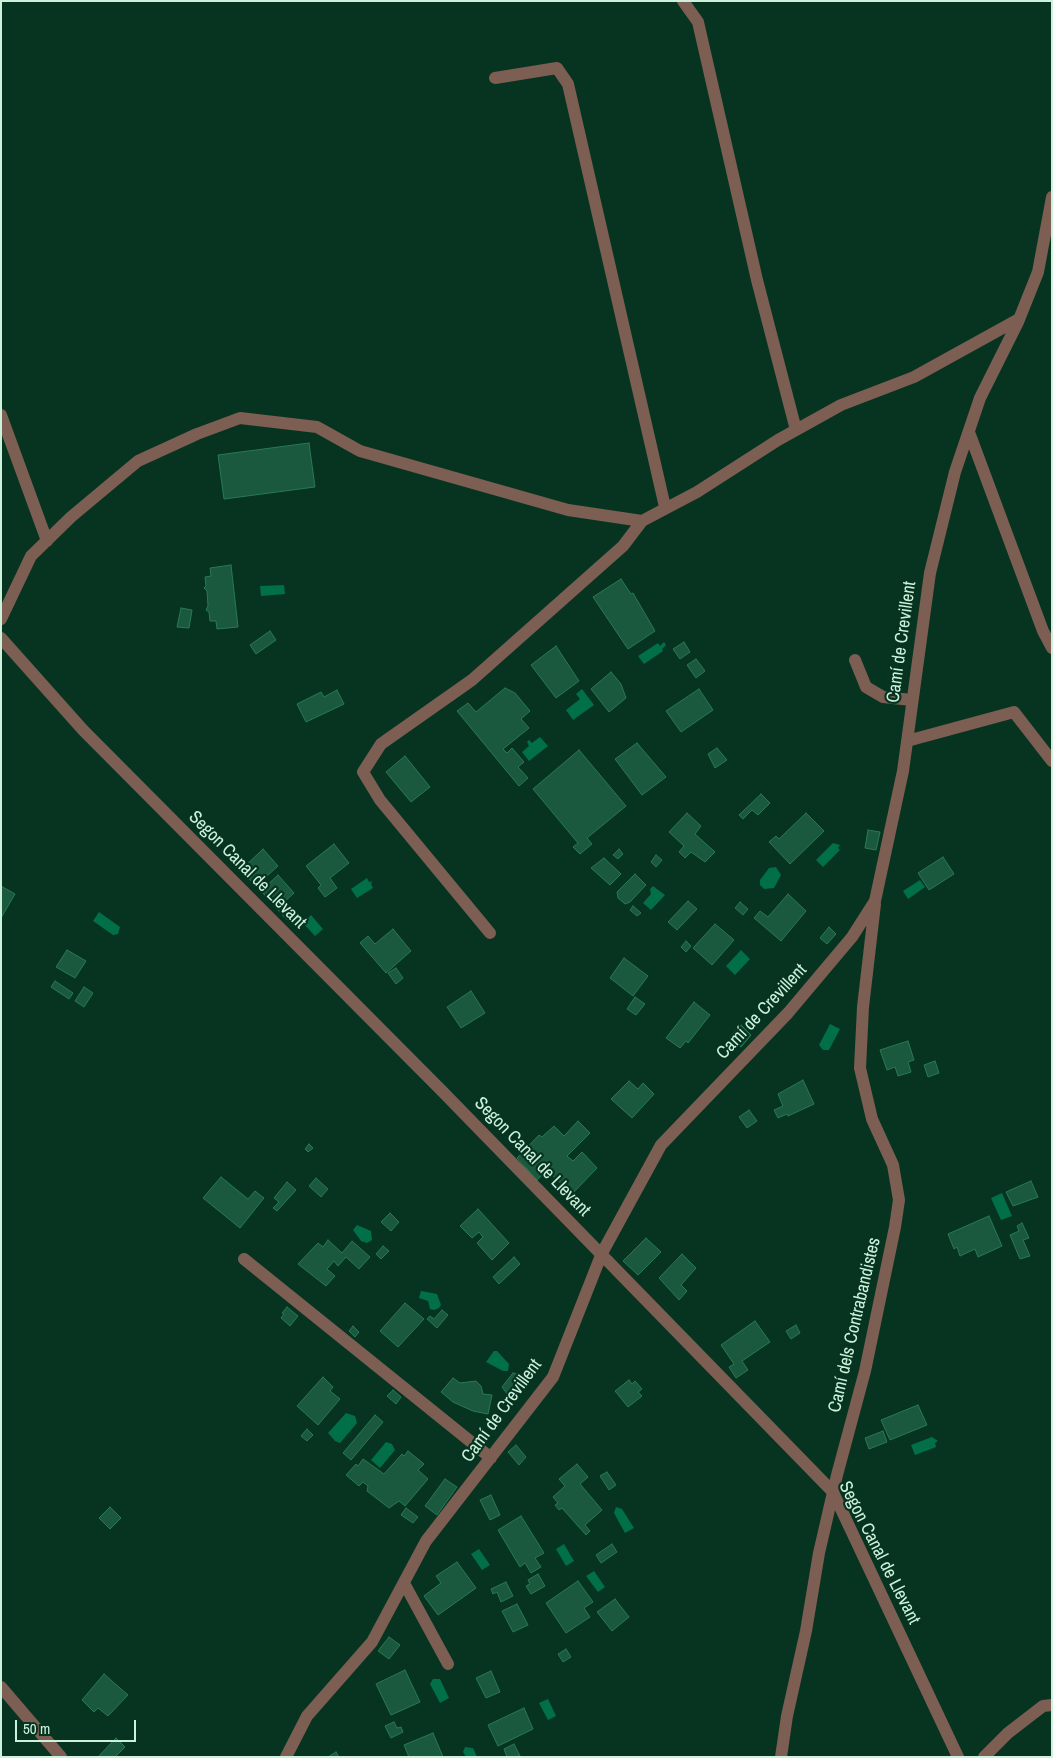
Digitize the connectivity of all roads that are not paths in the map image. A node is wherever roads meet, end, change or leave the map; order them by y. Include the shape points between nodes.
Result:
1 (683, 1) edge
2 (495, 78) dead end
3 (1052, 197) edge
4 (1019, 319) junction
5 (1, 415) edge
6 (796, 430) junction
7 (969, 432) junction
8 (665, 507) junction
9 (642, 521) junction
10 (47, 541) junction
11 (1, 619) edge
12 (1, 638) edge
13 (1052, 648) edge
14 (855, 660) dead end
15 (912, 700) junction
16 (907, 741) junction
17 (1052, 762) edge
18 (876, 901) junction
19 (490, 933) dead end
20 (602, 1254) junction
21 (244, 1259) dead end
22 (491, 1458) junction
23 (833, 1492) junction
24 (404, 1583) junction
25 (448, 1664) dead end
26 (1, 1687) edge
27 (1052, 1705) edge
28 (62, 1757) edge
29 (286, 1757) edge
30 (781, 1757) edge
31 (958, 1757) edge
32 (984, 1757) edge

1 - 6 street via 698,22 757,280
2 - 8 street via 557,68 568,84
3 - 4 street, Camí de Crevillent via 1038,272
4 - 6 street via 914,377 841,405
4 - 7 street, Camí de Crevillent via 980,398
5 - 10 street
6 - 8 street via 697,492
7 - 13 street via 1043,632
7 - 15 street, Camí de Crevillent via 955,472 930,573
8 - 9 street
9 - 10 street via 568,510 360,451 317,427 240,418 138,461
9 - 19 street via 623,546 472,680 381,744 363,772 380,800
10 - 11 street via 31,556
12 - 20 street, Segon Canal de Llevant via 83,730
14 - 15 street via 866,687 883,697
15 - 16 street, Camí de Crevillent
16 - 17 street via 1014,712
16 - 18 street, Camí de Crevillent
18 - 20 street, Camí de Crevillent via 852,937 788,1013 660,1145
18 - 23 street, Camí dels Contrabandistes via 863,1007 860,1068 872,1119 893,1165 899,1200 865,1371
20 - 22 street, Camí de Crevillent via 553,1377
20 - 23 street, Segon Canal de Llevant
21 - 22 street
22 - 24 street, Camí de Crevillent via 426,1541
23 - 30 street, Camí dels Contrabandistes
23 - 31 street, Segon Canal de Llevant
24 - 25 street
24 - 29 street, Camí de Crevillent via 372,1642 307,1716
26 - 28 street
27 - 32 street via 1043,1706

